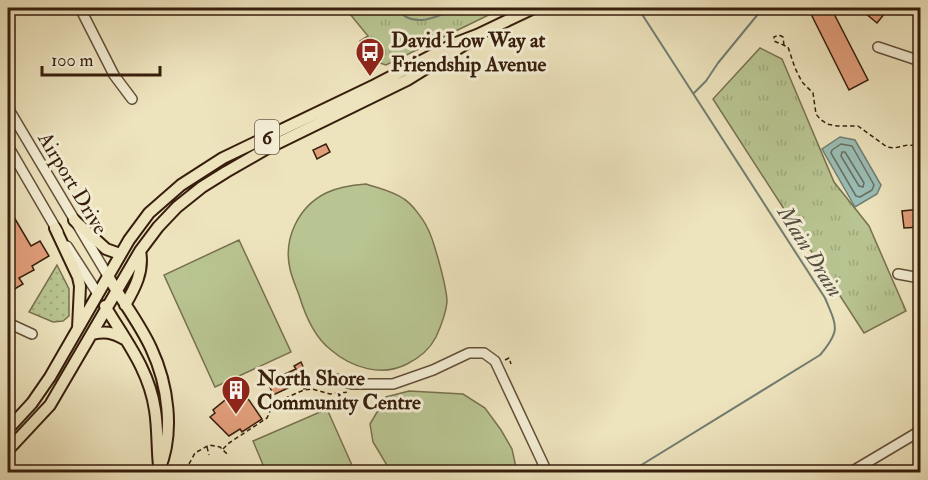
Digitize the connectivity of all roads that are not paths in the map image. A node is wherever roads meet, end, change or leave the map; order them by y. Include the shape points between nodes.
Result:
1 (80, 8) edge
2 (534, 8) edge
3 (878, 47) dead end
4 (921, 61) edge
5 (405, 75) junction
6 (132, 99) dead end
7 (8, 108) edge
8 (8, 146) edge
9 (74, 220) junction
10 (56, 228) junction
11 (140, 251) junction
12 (120, 254) junction
13 (898, 274) dead end
14 (108, 276) junction
15 (921, 278) edge
16 (117, 292) junction
17 (98, 294) junction
18 (125, 305) junction
19 (107, 309) junction
20 (8, 323) edge
21 (78, 328) junction
22 (32, 334) dead end
23 (92, 334) junction
24 (130, 342) junction
25 (336, 379) dead end
26 (8, 429) edge
27 (921, 431) edge
28 (8, 450) edge
29 (159, 471) edge
30 (547, 472) edge
31 (851, 472) edge

1 - 6 street via 114,75
2 - 5 main road, 6
3 - 4 street
5 - 11 main road, 6 via 215,178 177,207
5 - 12 main road, 6 via 223,158 194,176 149,213
7 - 9 street, Airport Drive
8 - 10 street, Airport Drive
9 - 12 main road via 106,249
9 - 14 street, Airport Drive
10 - 17 street, Airport Drive
10 - 21 main road via 80,286
11 - 16 main road
11 - 18 main road via 139,275
12 - 14 main road, 6
13 - 15 street
14 - 16 main road
14 - 17 main road, 6
16 - 18 main road
16 - 19 main road
17 - 19 main road
17 - 21 main road
18 - 29 main road via 150,347 163,386 167,428
19 - 23 main road
19 - 24 main road
20 - 22 street
21 - 26 main road via 42,389
23 - 24 main road via 113,333
23 - 28 main road via 50,405
24 - 29 main road via 153,397
25 - 30 street via 352,384 393,384 469,353 484,353 495,361
27 - 31 street

